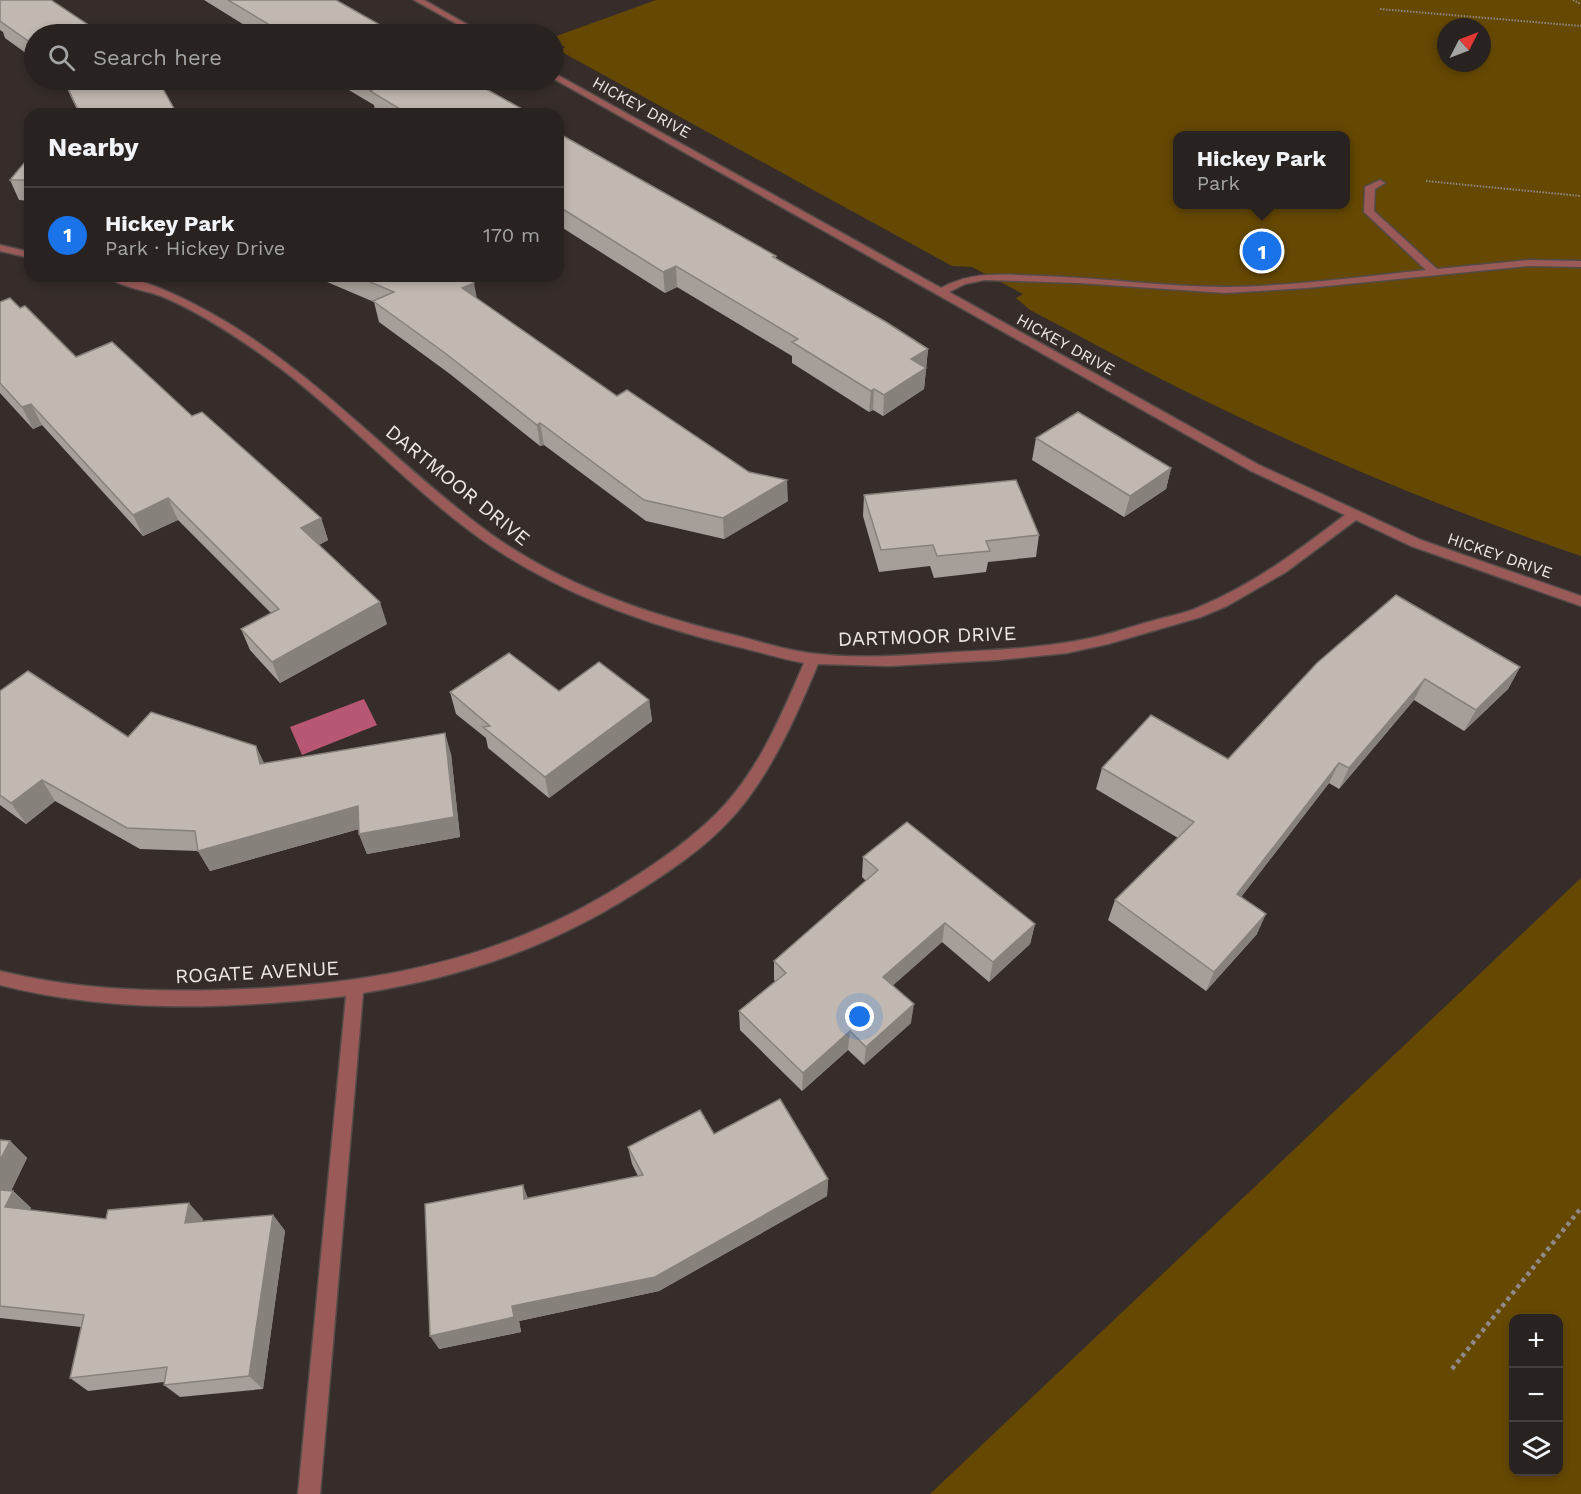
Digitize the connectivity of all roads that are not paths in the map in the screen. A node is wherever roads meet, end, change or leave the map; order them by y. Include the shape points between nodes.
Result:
1 (418, 0) edge
2 (462, 24) edge
3 (564, 82) edge
4 (1380, 183) dead end
5 (0, 248) edge
6 (24, 254) edge
7 (1581, 264) edge
8 (1434, 272) junction
9 (131, 282) edge
10 (940, 293) junction
11 (1354, 515) junction
12 (1581, 601) edge
13 (813, 658) junction
14 (0, 978) edge
15 (355, 988) junction
16 (309, 1494) edge

1 - 2 street
3 - 10 street, HICKEY DRIVE
4 - 8 street via 1370,188 1369,212
5 - 6 street
7 - 8 street via 1528,263
8 - 10 street via 1226,290 1067,279 984,278 962,281
9 - 13 street, DARTMOOR DRIVE via 171,295 242,334 473,528 522,562 630,611 698,633
10 - 11 street, HICKEY DRIVE via 1216,448
11 - 12 street, HICKEY DRIVE via 1416,543
11 - 13 street, DARTMOOR DRIVE via 1306,553 1201,612 1101,641 1059,649 943,658
13 - 15 street, ROGATE AVENUE via 773,749 752,781 724,816 650,876 584,917 532,940 471,962
14 - 15 street, ROGATE AVENUE via 76,992 160,999 262,998
15 - 16 street

